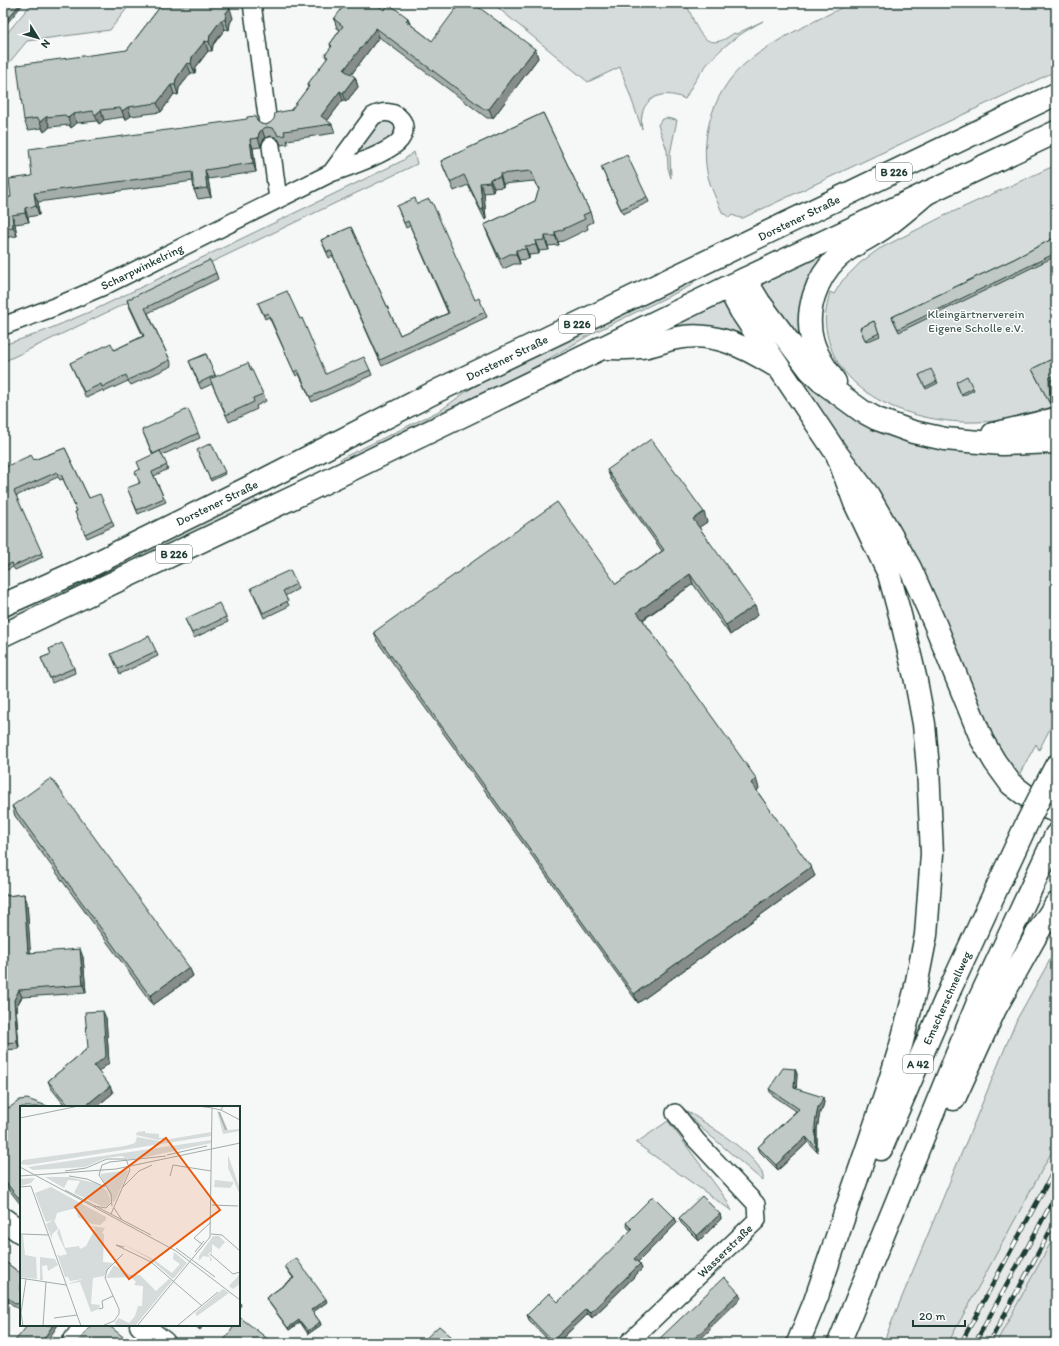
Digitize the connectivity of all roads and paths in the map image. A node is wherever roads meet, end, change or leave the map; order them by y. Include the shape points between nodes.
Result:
1 (252, 3) edge
2 (1056, 94) edge
3 (268, 124) edge
4 (1056, 132) edge
5 (270, 146) dead end
6 (331, 173) dead end
7 (928, 192) junction
8 (278, 199) junction
9 (723, 254) junction
10 (736, 283) junction
11 (3, 326) edge
12 (601, 348) junction
13 (781, 370) junction
14 (845, 398) junction
15 (1056, 419) edge
16 (946, 439) junction
17 (1056, 442) edge
18 (837, 454) junction
19 (3, 605) edge
20 (3, 634) edge
21 (1056, 766) edge
22 (1056, 812) edge
23 (1056, 835) edge
24 (1056, 904) edge
25 (675, 1113) dead end
26 (892, 1213) junction
27 (3, 1219) edge
28 (20, 1231) edge
29 (813, 1307) junction
30 (82, 1326) edge
31 (142, 1326) edge
32 (70, 1343) edge
33 (164, 1343) edge
34 (628, 1343) edge
35 (798, 1343) edge
36 (839, 1343) edge

1 - 3 street
2 - 9 main road, Dorstener Straße / B 226
4 - 7 main road, B 226
5 - 8 street
6 - 8 street, Scharpwinkelring
7 - 10 main road, B 226
7 - 14 main road via 884,227 838,258 827,270 816,291 810,315 812,339 822,362
8 - 11 street, Scharpwinkelring via 104,286
9 - 10 main road
9 - 19 main road, Dorstener Straße / B 226 via 439,390 88,567
10 - 12 main road, B 226
10 - 13 main road via 741,311
10 - 14 main road via 759,302 810,370
12 - 13 main road via 641,348 675,338 703,336 743,347
12 - 20 main road, B 226 via 311,489
13 - 18 main road
14 - 16 main road via 877,419 912,432
15 - 16 main road via 991,435
16 - 17 main road via 1002,444
18 - 22 main road via 868,495 910,568 982,740 995,762 1011,784 1028,797
18 - 29 main road via 855,503 889,574 903,626 924,724 932,854 926,935 901,1045
21 - 29 main road, Emscherschnellweg / A 42, bridge via 951,987
23 - 26 main road, A 42 via 979,1000
24 - 26 main road via 995,1009 926,1161
25 - 34 street, Wasserstraße via 696,1140 756,1204 757,1220
26 - 36 main road, A 42
27 - 28 main road
29 - 35 main road, Emscherschnellweg / A 42
30 - 32 street
31 - 33 main road

